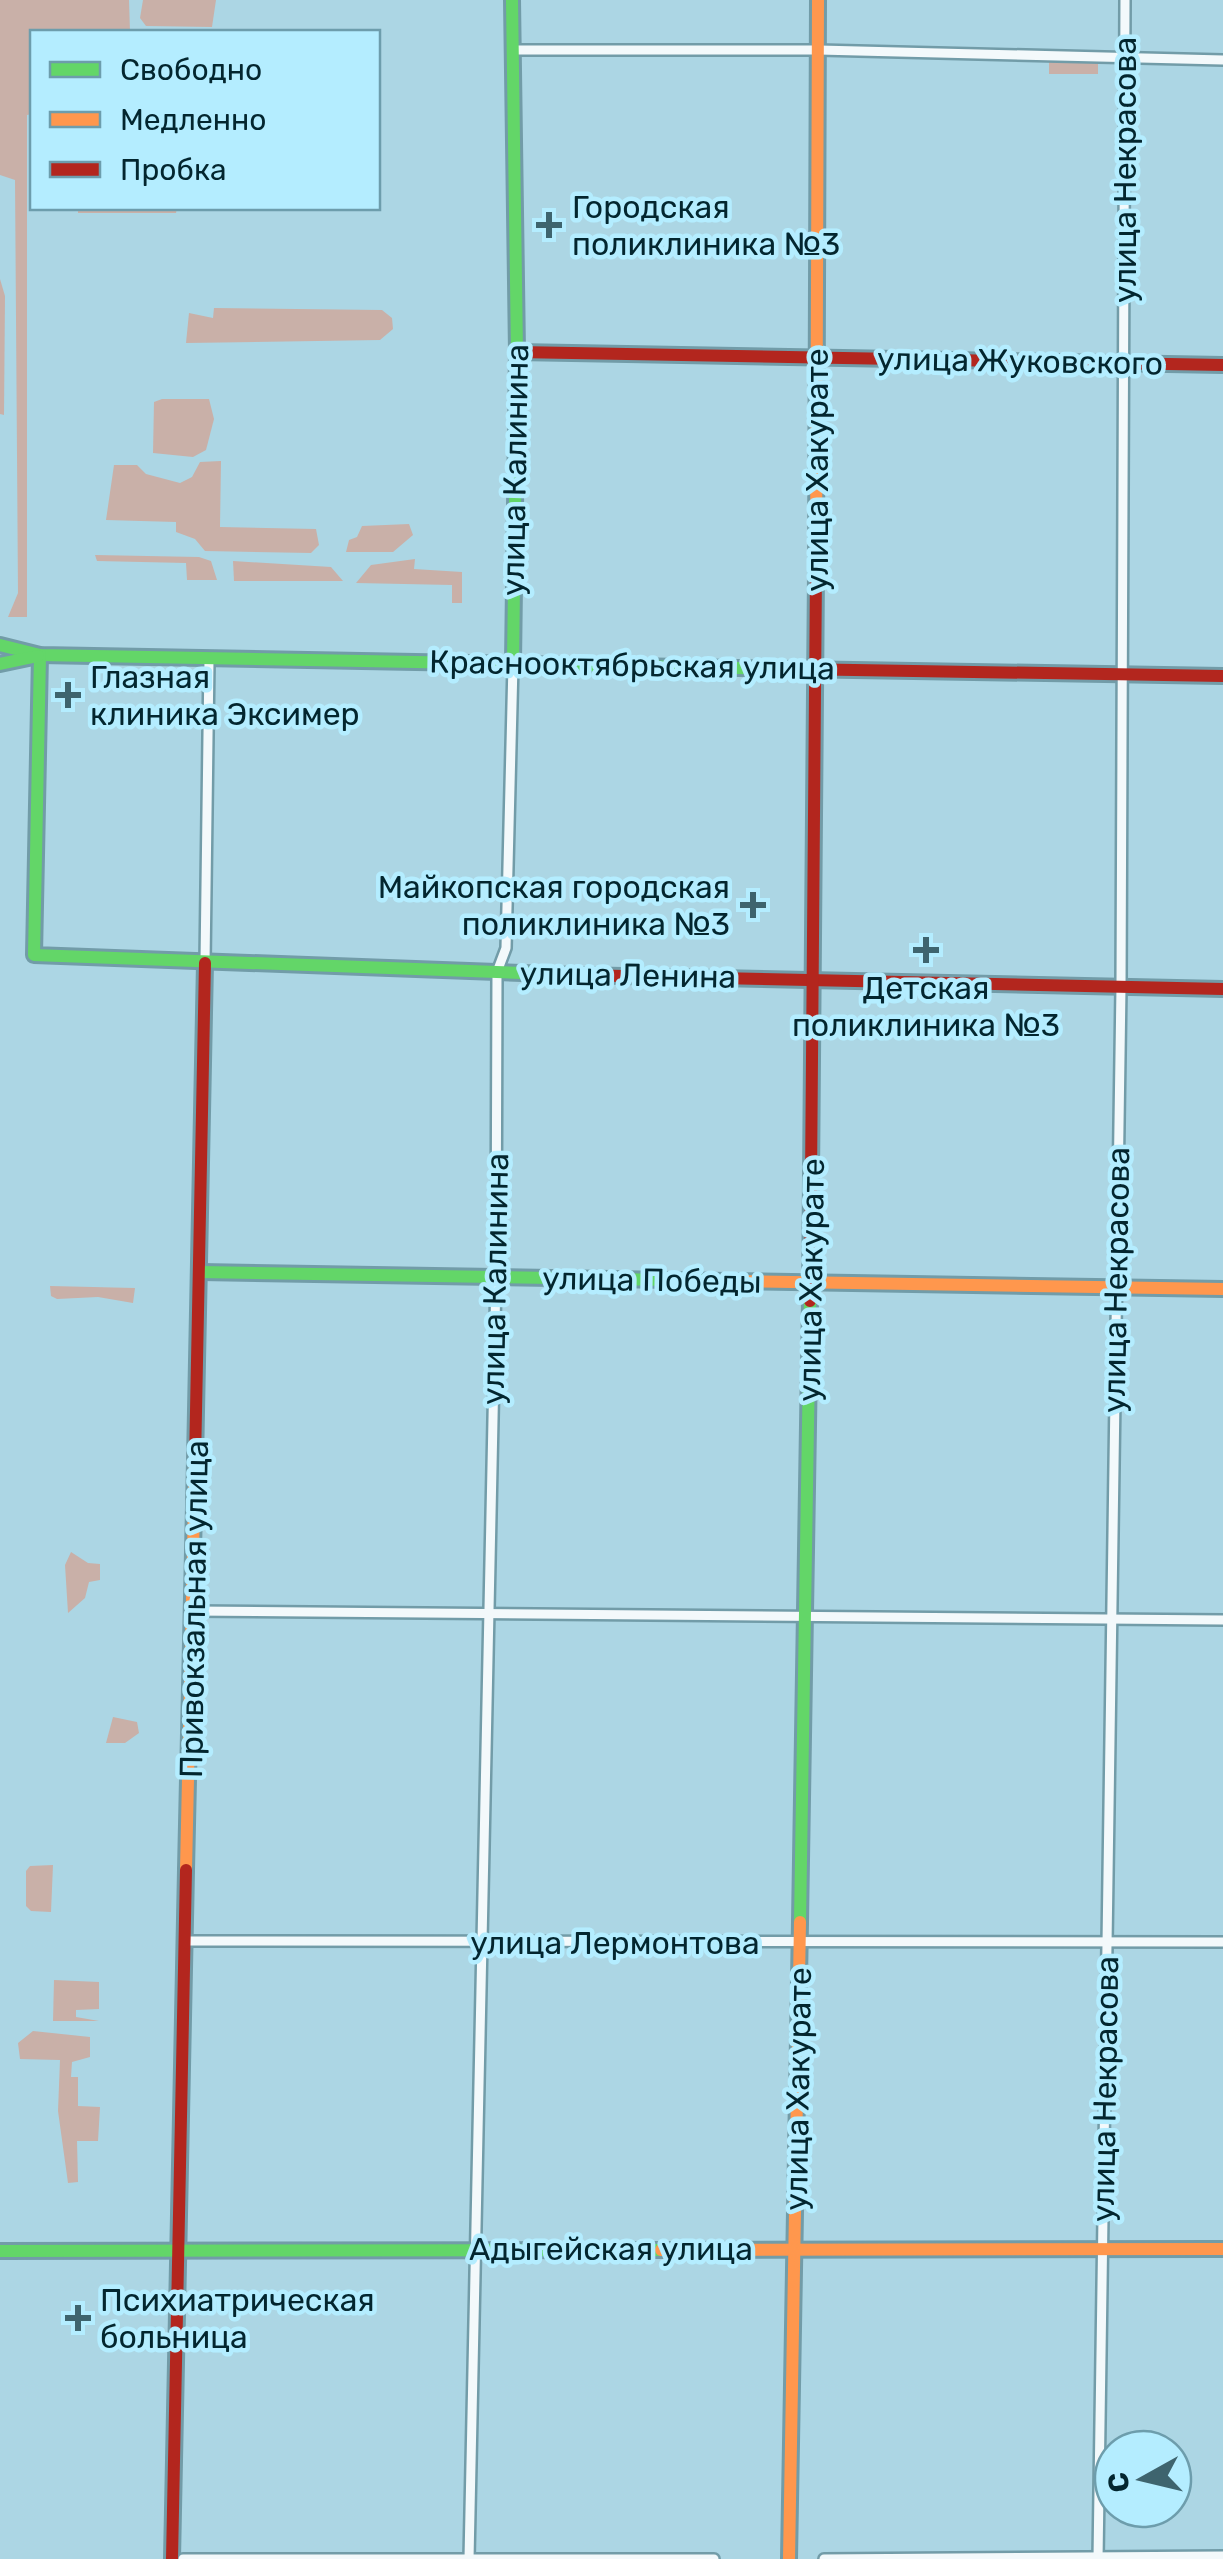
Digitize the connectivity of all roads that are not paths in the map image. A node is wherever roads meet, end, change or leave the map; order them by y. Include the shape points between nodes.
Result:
1 (512, 0) edge
2 (818, 0) edge
3 (1124, 0) edge
4 (512, 50) junction
5 (819, 50) junction
6 (1124, 56) junction
7 (1223, 60) edge
8 (517, 352) junction
9 (817, 358) junction
10 (1126, 363) junction
11 (1223, 365) edge
12 (0, 645) edge
13 (40, 655) junction
14 (209, 660) junction
15 (0, 664) edge
16 (512, 664) junction
17 (817, 667) junction
18 (1123, 674) junction
19 (1223, 676) edge
20 (205, 963) junction
21 (497, 972) junction
22 (815, 978) junction
23 (1121, 987) junction
24 (1223, 988) edge
25 (200, 1272) junction
26 (496, 1278) junction
27 (812, 1282) junction
28 (1116, 1288) junction
29 (1223, 1289) edge
30 (193, 1611) junction
31 (489, 1612) junction
32 (805, 1614) junction
33 (1112, 1619) junction
34 (1223, 1620) edge
35 (188, 1941) junction
36 (483, 1942) junction
37 (1107, 1942) junction
38 (1223, 1942) edge
39 (801, 1944) junction
40 (178, 2249) junction
41 (477, 2249) junction
42 (794, 2249) junction
43 (1104, 2249) junction
44 (1223, 2249) edge
45 (0, 2252) edge
46 (1223, 2556) edge
47 (1098, 2557) edge
48 (469, 2558) edge
49 (172, 2559) edge
50 (184, 2559) edge
51 (714, 2559) edge
52 (789, 2559) edge
53 (824, 2559) edge

1 - 4 street, улица Калинина
2 - 5 street, улица Хакурате
3 - 6 street, улица Некрасова
4 - 5 street
4 - 8 street, улица Калинина
5 - 6 street
5 - 9 street, улица Хакурате
6 - 7 street
6 - 10 street, улица Некрасова
8 - 9 street, улица Жуковского
8 - 16 street, улица Калинина
9 - 10 street, улица Жуковского
9 - 17 street, улица Хакурате
10 - 11 street, улица Жуковского
10 - 18 street, улица Некрасова
12 - 13 street
13 - 14 street, Краснооктябрьская улица
13 - 15 street
13 - 20 street, улица Ленина via 34,955
14 - 16 street, Краснооктябрьская улица
14 - 20 street, Привокзальная улица
16 - 17 street, Краснооктябрьская улица
16 - 21 street, улица Калинина via 506,948
17 - 18 street, Краснооктябрьская улица
17 - 22 street, улица Хакурате
18 - 19 street, Краснооктябрьская улица
18 - 23 street, улица Некрасова
20 - 21 street, улица Ленина
20 - 25 street, Привокзальная улица
21 - 22 street, улица Ленина
21 - 26 street, улица Калинина
22 - 23 street, улица Ленина
22 - 27 street, улица Хакурате
23 - 24 street, улица Ленина
23 - 28 street, улица Некрасова
25 - 26 street, улица Победы
25 - 30 street, Привокзальная улица
26 - 27 street, улица Победы
26 - 31 street, улица Калинина
27 - 28 street, улица Победы
27 - 32 street, улица Хакурате
28 - 29 street, улица Победы
28 - 33 street, улица Некрасова
30 - 31 street
30 - 35 street, Привокзальная улица
31 - 32 street
31 - 36 street, улица Калинина
32 - 33 street
32 - 39 street, улица Хакурате
33 - 34 street
33 - 37 street, улица Некрасова
35 - 36 street, улица Лермонтова
35 - 40 street, Привокзальная улица
36 - 39 street, улица Лермонтова
36 - 41 street, улица Калинина
37 - 38 street, улица Лермонтова
37 - 39 street, улица Лермонтова
37 - 43 street, улица Некрасова
39 - 42 street, улица Хакурате
40 - 41 street, Адыгейская улица
40 - 45 street, Адыгейская улица
40 - 49 street, Привокзальная улица
41 - 42 street, Адыгейская улица
41 - 48 street, улица Калинина
42 - 43 street, Адыгейская улица
42 - 52 street, улица Хакурате
43 - 44 street, Адыгейская улица
43 - 47 street, улица Некрасова
46 - 47 street
47 - 53 street
48 - 50 street
48 - 51 street

